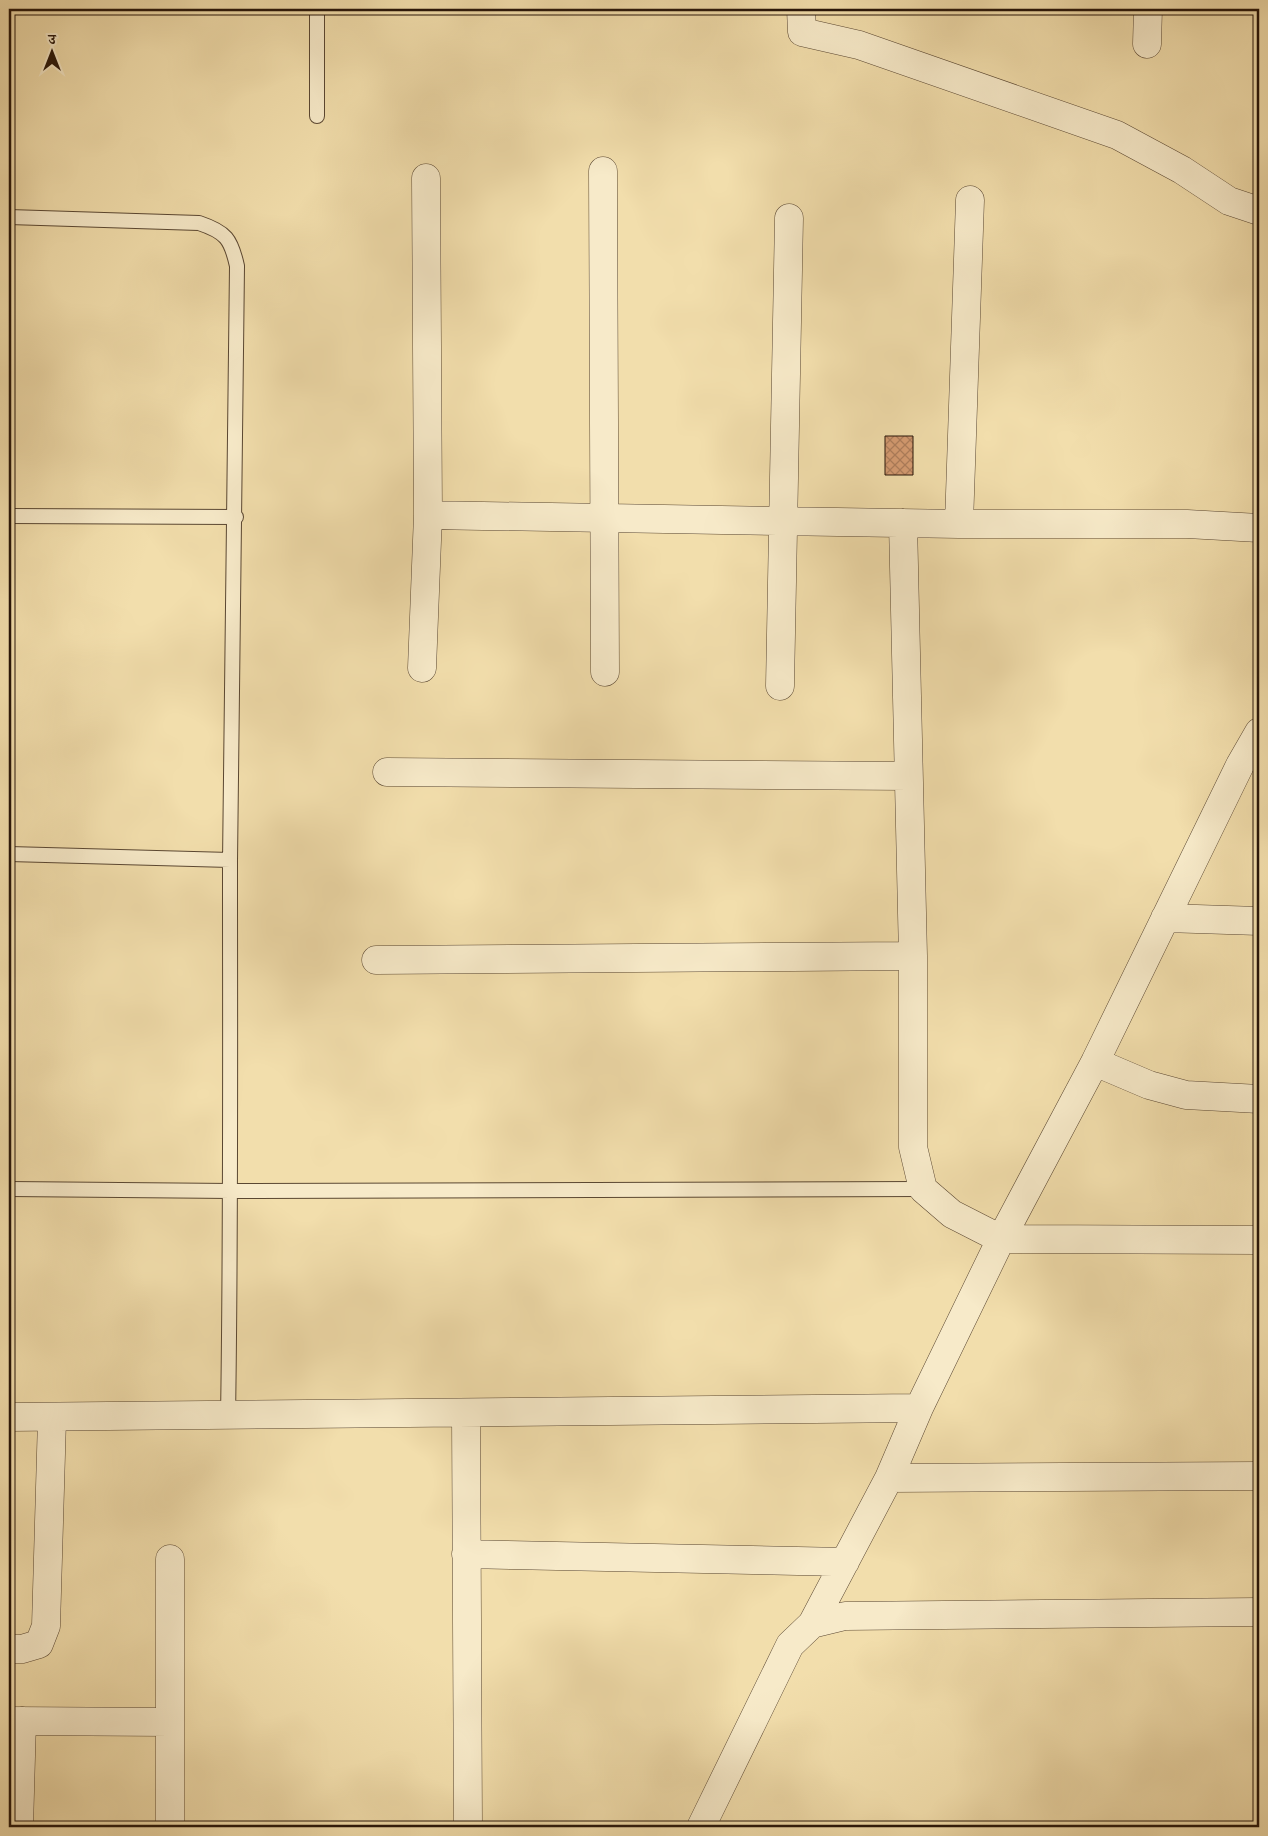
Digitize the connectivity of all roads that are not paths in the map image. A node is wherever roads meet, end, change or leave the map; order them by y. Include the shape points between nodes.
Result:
1 (317, 9) edge
2 (801, 9) edge
3 (1148, 9) edge
4 (1147, 44) dead end
5 (318, 116) dead end
6 (603, 171) dead end
7 (426, 178) dead end
8 (970, 200) dead end
9 (1259, 211) edge
10 (9, 217) edge
11 (789, 218) dead end
12 (428, 515) junction
13 (9, 516) edge
14 (236, 517) junction
15 (604, 518) junction
16 (783, 521) junction
17 (903, 522) junction
18 (959, 524) junction
19 (1259, 528) edge
20 (422, 668) dead end
21 (605, 672) dead end
22 (780, 686) dead end
23 (1259, 732) edge
24 (1250, 765) edge
25 (387, 772) dead end
26 (908, 776) junction
27 (9, 854) edge
28 (230, 860) junction
29 (1165, 918) junction
30 (1259, 921) edge
31 (913, 956) junction
32 (376, 960) dead end
33 (1095, 1062) junction
34 (1259, 1099) edge
35 (9, 1189) edge
36 (923, 1189) junction
37 (232, 1191) junction
38 (1001, 1239) junction
39 (1259, 1240) edge
40 (919, 1408) junction
41 (466, 1414) junction
42 (228, 1417) junction
43 (9, 1418) edge
44 (52, 1419) junction
45 (1259, 1476) edge
46 (889, 1478) junction
47 (466, 1554) junction
48 (170, 1559) dead end
49 (845, 1562) junction
50 (1259, 1612) edge
51 (812, 1624) junction
52 (9, 1649) edge
53 (15, 1721) edge
54 (170, 1722) junction
55 (19, 1827) edge
56 (170, 1827) edge
57 (468, 1827) edge
58 (701, 1827) edge

1 - 5 lane
2 - 9 street via 802,32 859,45 1117,135 1182,170 1229,201
3 - 4 street
6 - 15 street
7 - 12 street
8 - 18 street
10 - 14 lane via 199,223 218,229 232,244 237,266
11 - 16 street
12 - 15 street
12 - 20 street
13 - 14 lane
14 - 28 lane
15 - 16 street
15 - 21 street
16 - 17 street
16 - 22 street
17 - 18 street
17 - 26 street
18 - 19 street via 1187,524
23 - 24 street
24 - 29 street
25 - 26 street
26 - 31 street
27 - 28 lane
28 - 37 lane
29 - 30 street
29 - 33 street
31 - 32 street
31 - 36 street via 913,1147
33 - 34 street via 1149,1084 1186,1094
33 - 38 street
35 - 37 lane
36 - 37 lane
36 - 38 street via 952,1214
37 - 42 lane
38 - 39 street
38 - 40 street
40 - 41 street
40 - 46 street
41 - 42 street
41 - 47 street
42 - 44 street
43 - 44 street
44 - 52 street via 46,1626 39,1644
45 - 46 street
46 - 49 street
47 - 49 street
47 - 57 street
48 - 54 street
49 - 51 street
50 - 51 street via 845,1616
51 - 58 street via 790,1645
53 - 54 street
53 - 55 street
54 - 56 street

